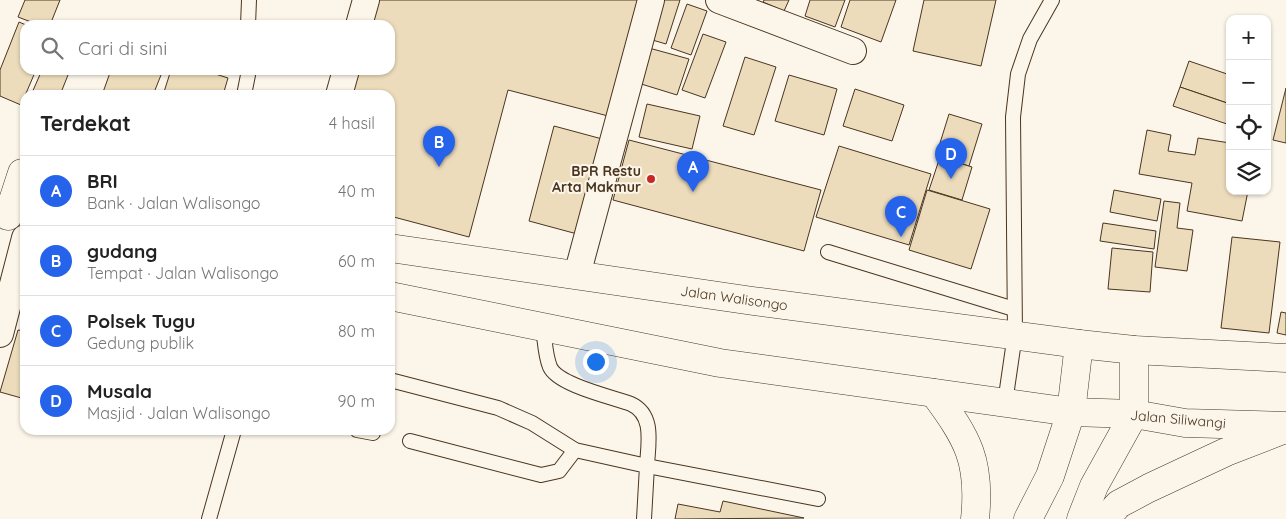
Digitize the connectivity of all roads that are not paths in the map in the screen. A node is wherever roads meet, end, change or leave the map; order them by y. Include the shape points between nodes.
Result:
1 (250, 0) edge
2 (366, 0) edge
3 (651, 0) edge
4 (719, 0) edge
5 (1052, 0) edge
6 (248, 20) edge
7 (360, 20) edge
8 (853, 51) dead end
9 (248, 75) edge
10 (345, 75) edge
11 (245, 90) edge
12 (340, 90) edge
13 (16, 171) edge
14 (11, 217) edge
15 (395, 249) edge
16 (828, 252) dead end
17 (20, 257) edge
18 (577, 275) junction
19 (395, 297) edge
20 (1015, 322) junction
21 (543, 328) junction
22 (0, 334) edge
23 (1079, 344) junction
24 (1134, 350) junction
25 (1286, 358) edge
26 (395, 381) edge
27 (934, 393) junction
28 (1005, 403) junction
29 (1070, 412) junction
30 (1134, 414) junction
31 (1286, 427) edge
32 (233, 435) edge
33 (410, 442) dead end
34 (575, 450) junction
35 (647, 466) junction
36 (818, 499) dead end
37 (209, 519) edge
38 (644, 519) edge
39 (975, 519) edge
40 (1028, 519) edge
41 (1082, 519) edge
42 (1105, 519) edge

1 - 6 lane
2 - 7 street
3 - 18 street
4 - 8 street
5 - 20 lane via 1030,39 1018,74 1013,117
9 - 11 lane
10 - 12 street
13 - 14 main road
15 - 18 main road, Jalan Walisongo
16 - 20 lane
17 - 22 street
18 - 20 main road, Jalan Walisongo via 753,301
19 - 21 main road
20 - 23 main road, Jalan Walisongo
20 - 28 lane
21 - 27 main road via 720,364
21 - 35 lane via 550,366 555,375 640,408 649,426
23 - 24 main road
23 - 29 main road
24 - 25 main road
24 - 30 main road
26 - 34 lane via 498,408 532,423
27 - 28 main road
27 - 39 main road via 961,429 974,463
28 - 29 main road
29 - 30 main road, Jalan Siliwangi
29 - 40 main road via 1050,476
30 - 31 main road, Jalan Siliwangi via 1185,423
30 - 41 main road via 1094,486
31 - 42 main road via 1148,488 1119,504
32 - 37 lane
33 - 34 lane via 541,475 559,471
34 - 35 lane
35 - 36 lane
35 - 38 lane

